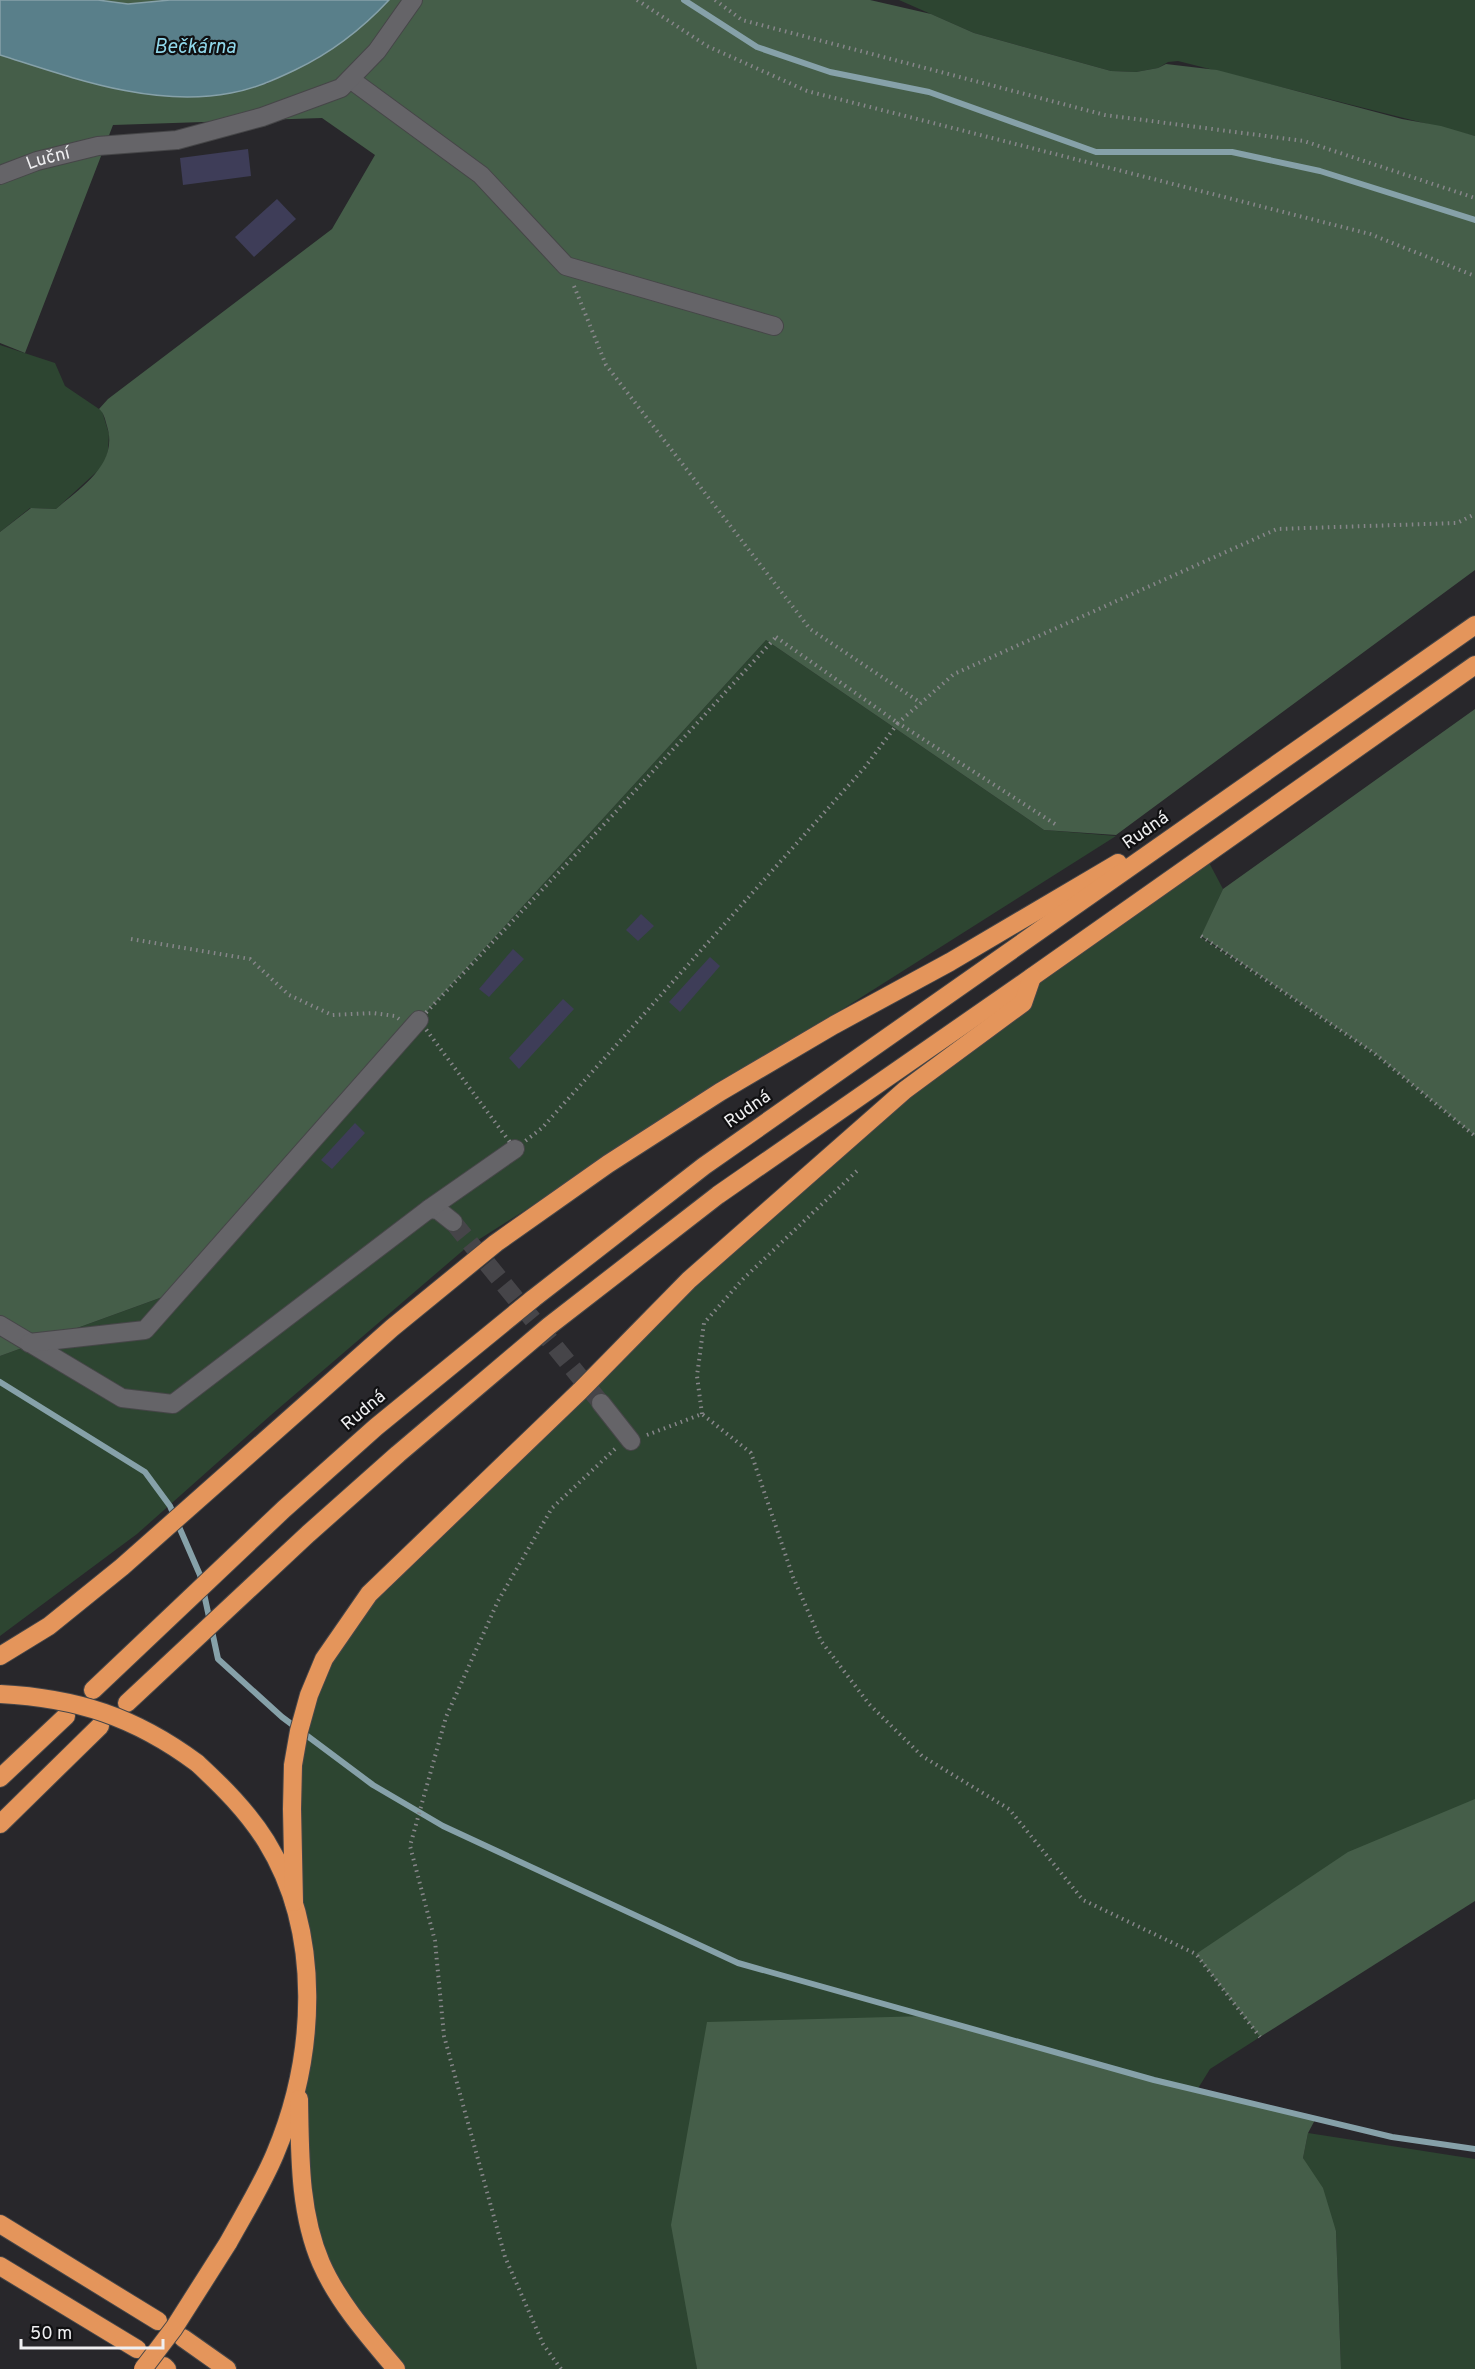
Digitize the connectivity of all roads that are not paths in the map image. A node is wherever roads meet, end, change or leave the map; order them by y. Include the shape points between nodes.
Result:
1 (413, 0) edge
2 (350, 79) junction
3 (0, 175) edge
4 (774, 326) dead end
5 (1475, 626) edge
6 (1475, 665) edge
7 (1211, 810) junction
8 (1032, 977) junction
9 (411, 1021) road end
10 (515, 1149) road end
11 (429, 1209) junction
12 (453, 1222) tunnel mouth
13 (0, 1325) edge
14 (29, 1343) junction
15 (601, 1403) tunnel mouth
16 (632, 1442) road end
17 (0, 1656) edge
18 (93, 1690) dead end
19 (0, 1694) edge
20 (127, 1703) dead end
21 (66, 1716) dead end
22 (100, 1726) dead end
23 (0, 1778) edge
24 (0, 1824) edge
25 (294, 1902) junction
26 (298, 2079) junction
27 (0, 2224) edge
28 (0, 2266) edge
29 (158, 2321) dead end
30 (183, 2338) dead end
31 (137, 2349) dead end
32 (143, 2369) edge
33 (227, 2369) edge
34 (396, 2369) edge

1 - 2 street, Luční via 377,51
2 - 3 street, Luční via 341,88 262,117 177,140 98,146
2 - 4 street via 481,175 566,266
5 - 7 highway, Rudná
6 - 8 highway
7 - 17 highway via 720,1092 608,1164 496,1243 392,1328 122,1567 49,1626
7 - 18 highway, Rudná via 704,1166 534,1298 376,1427
8 - 20 highway via 718,1195 549,1326 308,1534
8 - 25 highway via 1023,1003 905,1090 689,1281 369,1594 324,1659 299,1731 292,1798
9 - 14 street via 145,1330
10 - 11 street
11 - 12 street via 438,1210
11 - 14 street via 173,1404 122,1398
13 - 14 street
15 - 16 street
19 - 25 highway, bridge via 51,1698 109,1713 159,1736 227,1790 254,1823
21 - 23 highway
22 - 24 highway
25 - 26 highway via 306,1972 304,2044
26 - 32 highway, bridge via 275,2153 228,2243
26 - 34 highway via 300,2166 311,2233 322,2264 344,2302
27 - 29 highway
28 - 31 highway
30 - 33 highway

